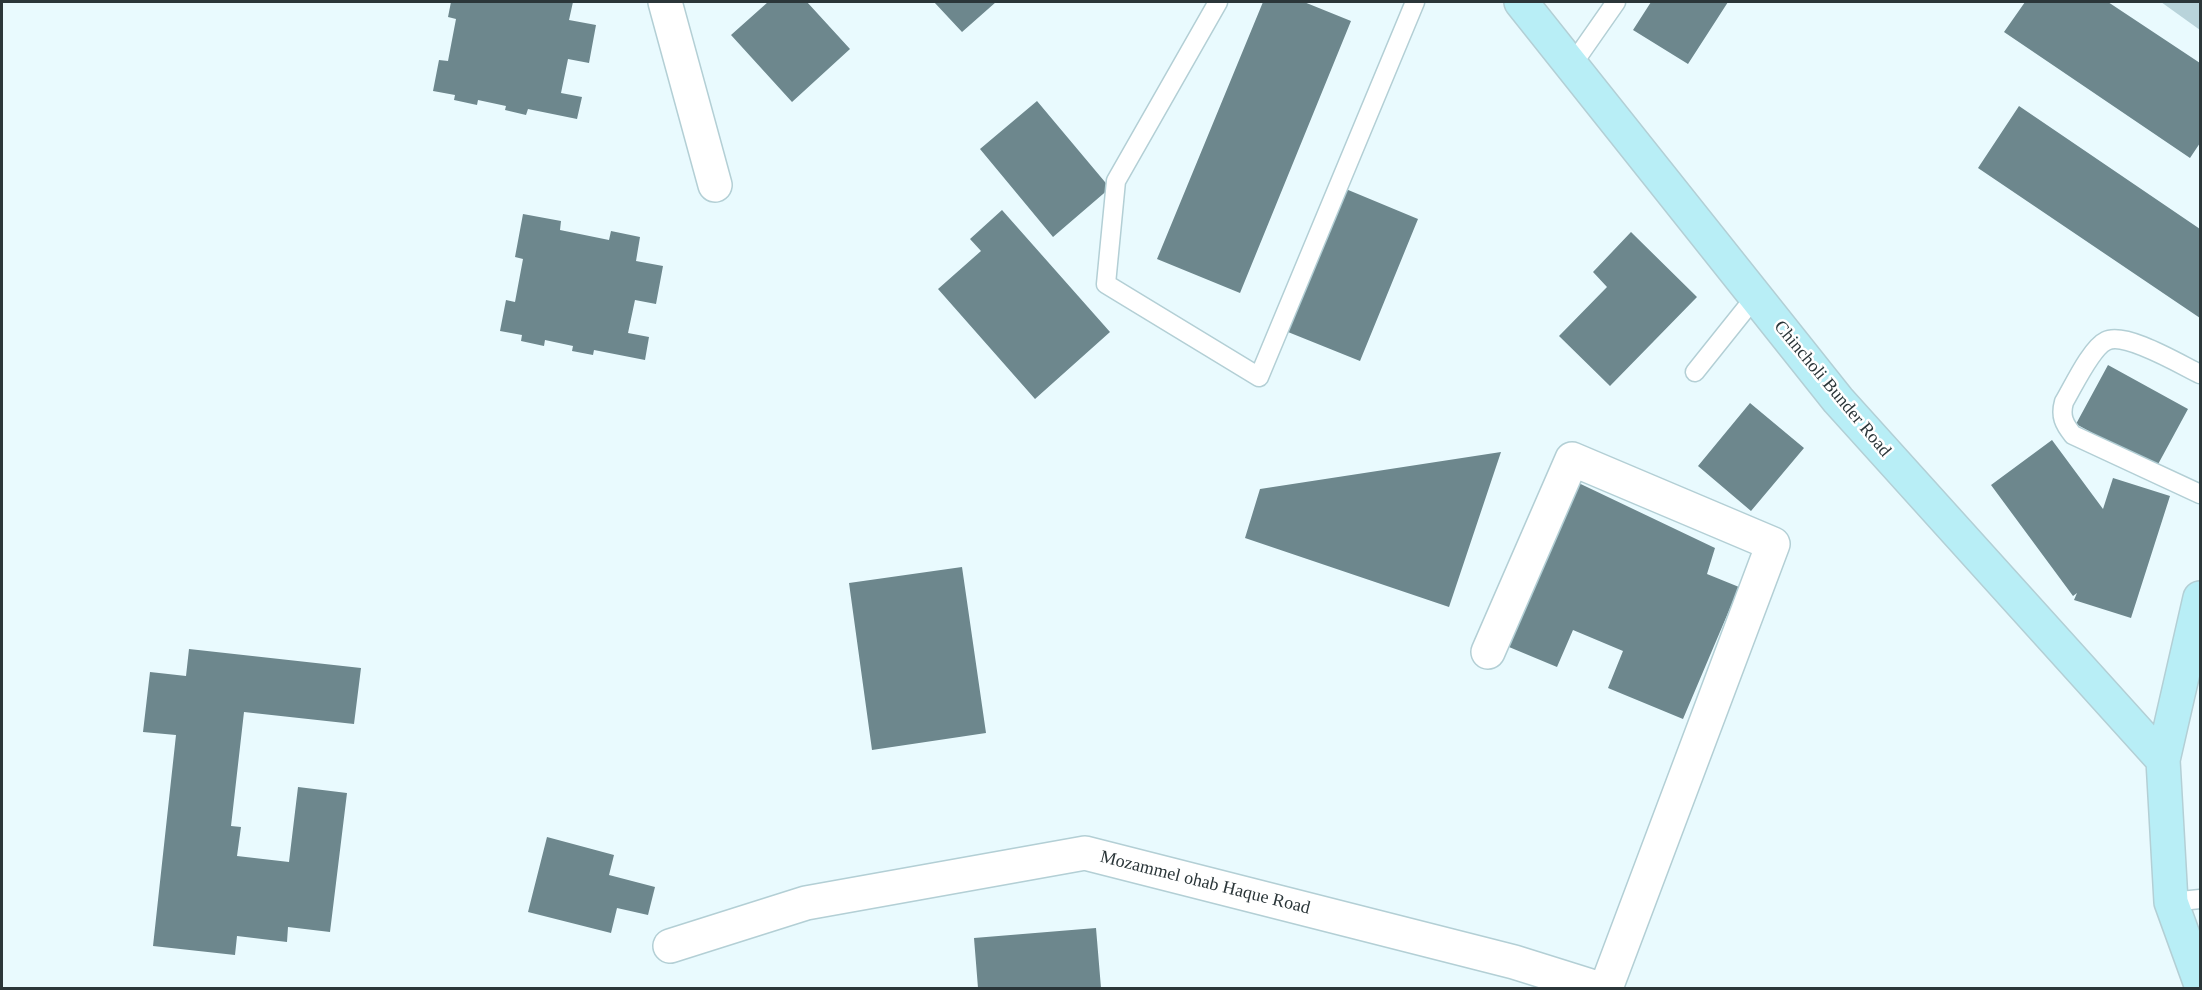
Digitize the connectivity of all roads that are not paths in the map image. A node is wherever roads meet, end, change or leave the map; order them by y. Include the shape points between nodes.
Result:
1 (665, 2) edge
2 (1218, 2) edge
3 (1415, 2) edge
4 (1521, 2) edge
5 (1616, 2) edge
6 (1572, 64) junction
7 (715, 185) dead end
8 (1755, 297) junction
9 (1695, 372) dead end
10 (2200, 374) edge
11 (2200, 494) edge
12 (2199, 608) edge
13 (1488, 652) dead end
14 (2163, 760) junction
15 (2186, 900) edge
16 (670, 946) dead end
17 (2200, 982) edge
18 (1597, 988) edge
19 (1606, 988) edge

1 - 7 street
2 - 3 lane via 1116,181 1106,284 1259,377
4 - 6 street, Chincholi Bunder Road
5 - 6 lane
6 - 8 street, Chincholi Bunder Road
8 - 9 lane
8 - 14 street, Chincholi Bunder Road via 1838,400
10 - 11 lane via 2130,341 2105,341 2097,348 2061,412 2073,435
12 - 14 street
13 - 19 street via 1572,459 1773,544
14 - 15 street
15 - 17 street
16 - 18 street, Mozammel ohab Haque Road via 806,903 1085,853 1514,962

